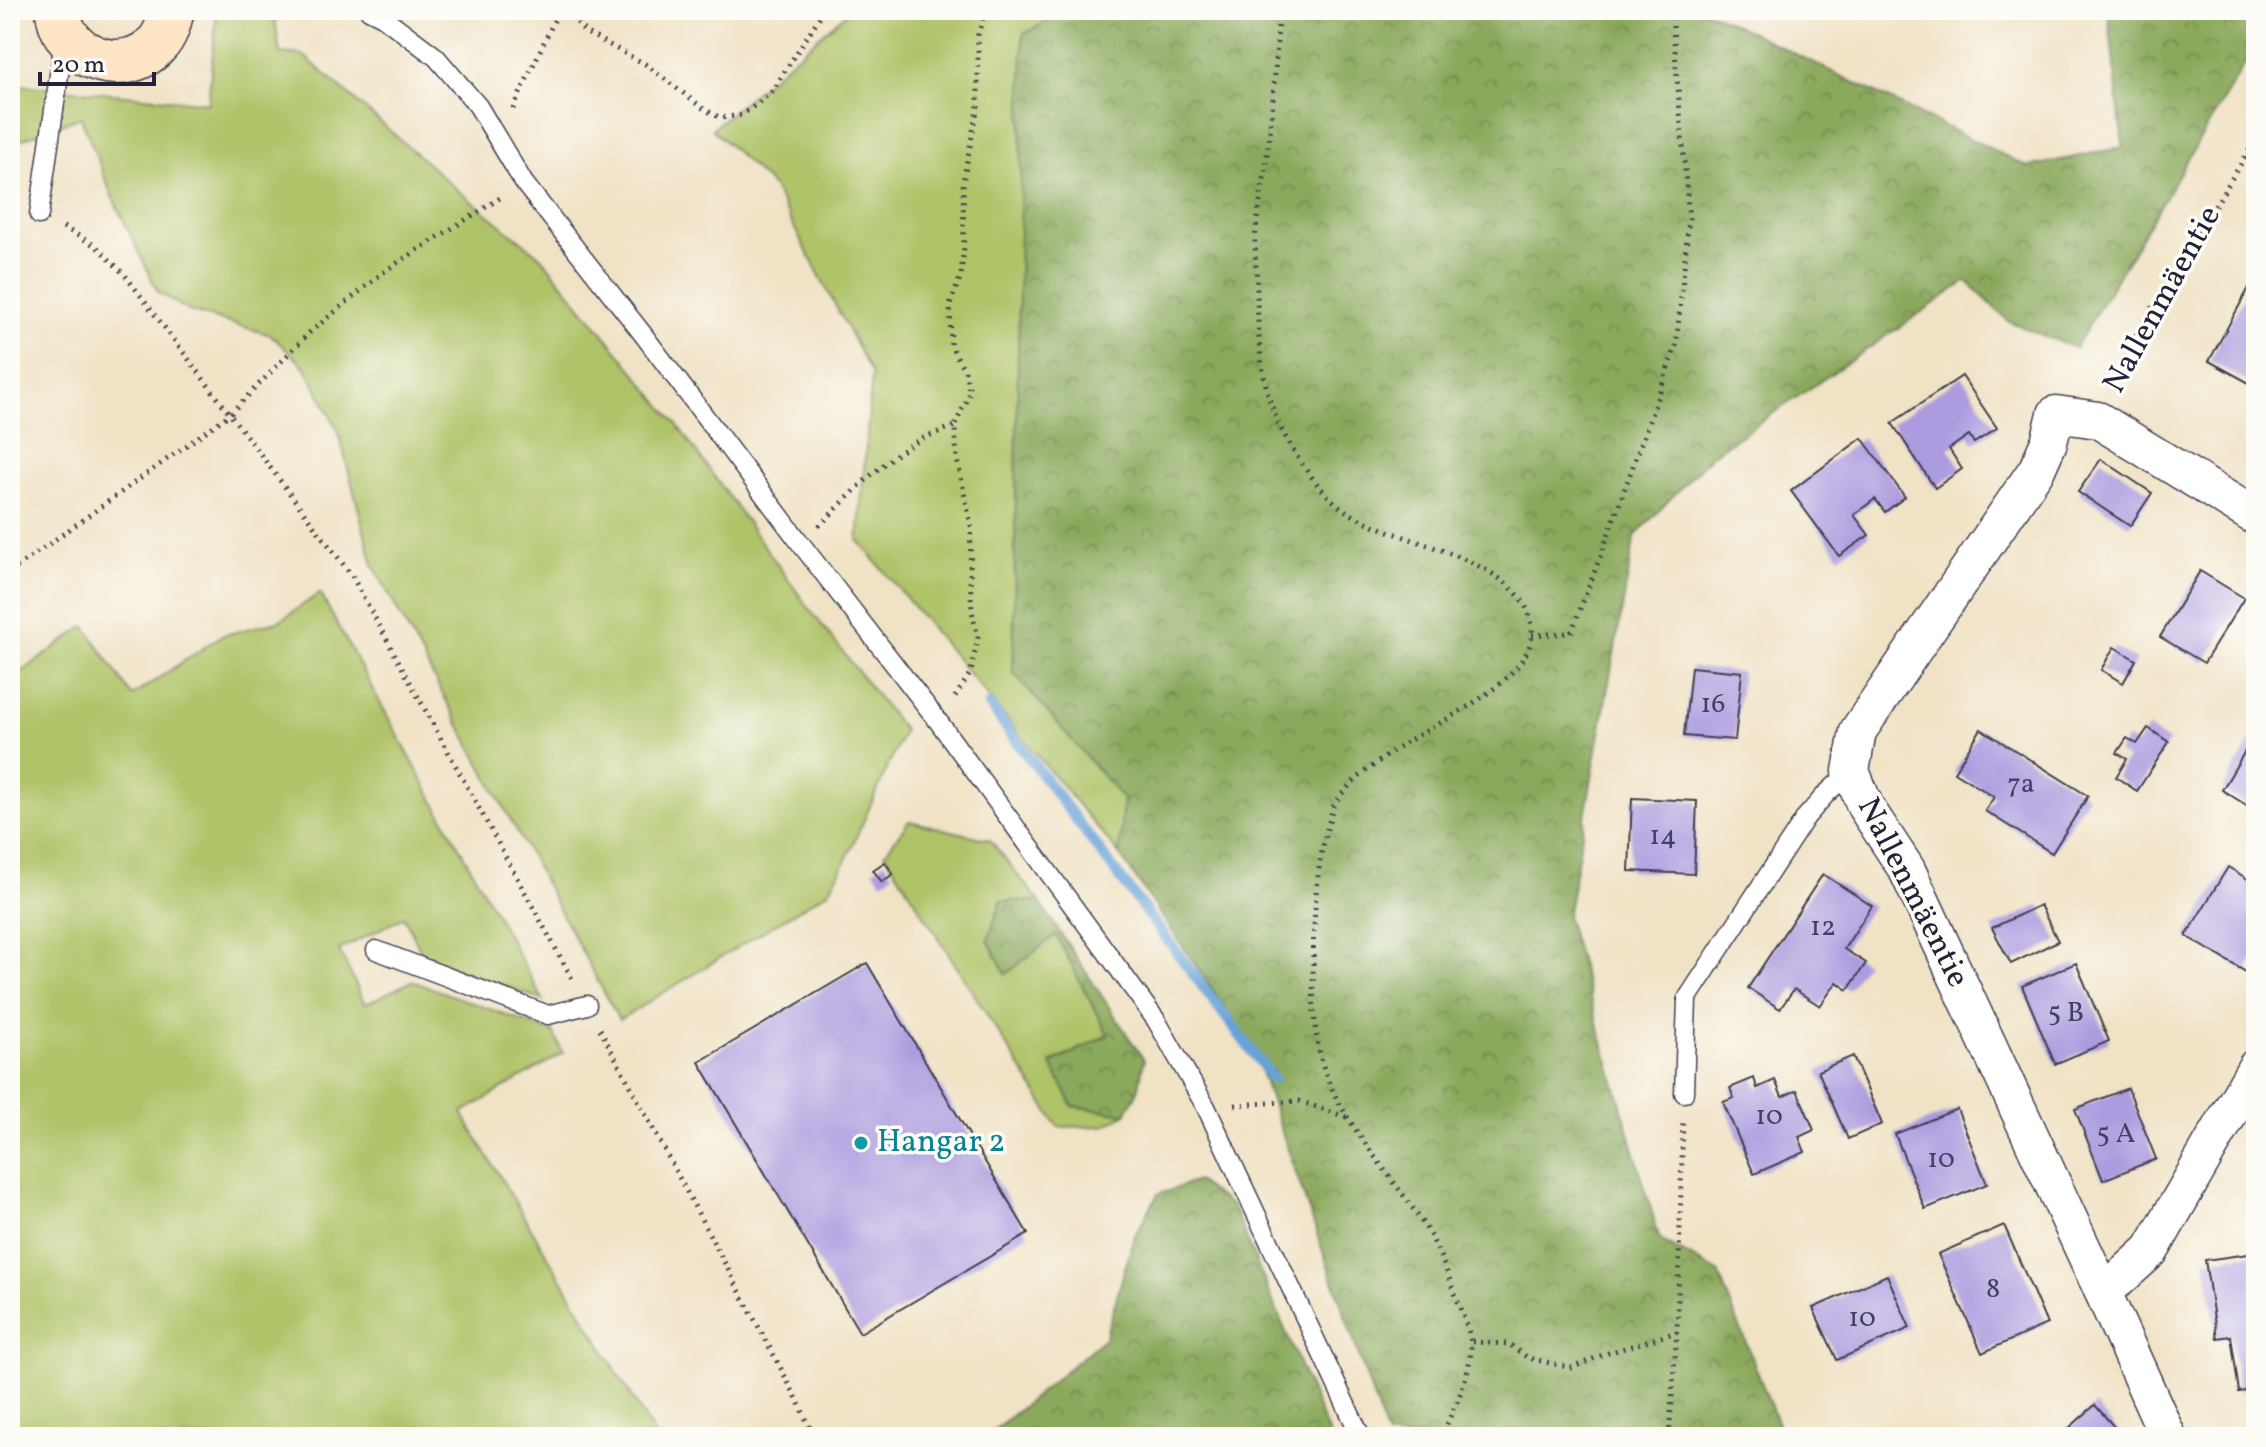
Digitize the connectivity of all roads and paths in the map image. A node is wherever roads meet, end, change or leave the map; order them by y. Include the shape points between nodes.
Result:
1 (172, 10) edge
2 (369, 10) edge
3 (559, 10) edge
4 (567, 10) edge
5 (824, 10) edge
6 (985, 10) edge
7 (1279, 10) edge
8 (1673, 10) edge
9 (62, 22) edge
10 (509, 119) dead end
11 (2256, 139) edge
12 (524, 183) junction
13 (39, 215) joint
14 (230, 414) junction
15 (2098, 420) junction
16 (955, 426) junction
17 (2256, 517) edge
18 (801, 544) junction
19 (10, 572) edge
20 (1532, 635) junction
21 (938, 721) junction
22 (1851, 771) junction
23 (376, 950) dead end
24 (587, 1005) junction
25 (2256, 1067) edge
26 (1684, 1093) joint
27 (1206, 1107) junction
28 (1349, 1118) junction
29 (2102, 1290) junction
30 (1677, 1332) junction
31 (1472, 1342) junction
32 (814, 1437) edge
33 (1361, 1437) edge
34 (1441, 1437) edge
35 (1669, 1437) edge
36 (2168, 1437) edge

1 - 9 main road via 158,44 127,61 92,58 77,48
2 - 12 lane via 436,57 478,106
3 - 10 path
4 - 5 path via 585,32 645,64 721,118 742,115 771,93
6 - 16 path via 978,35 978,105 963,182 961,275 950,305 951,346 970,392
7 - 20 path via 1255,241 1258,340 1277,419 1317,484 1343,509 1510,584 1524,601
8 - 20 path via 1689,219 1676,346 1571,633
9 - 13 lane
11 - 15 path, Nallenmäentie via 2136,335
12 - 14 path via 386,270 309,333
12 - 18 lane
13 - 14 path via 96,246 125,275
14 - 19 path
14 - 24 path via 352,576
15 - 17 street
15 - 22 street, Nallenmäentie via 2056,414 2037,469 1858,731
16 - 18 path via 908,446
16 - 21 path via 971,525 970,580 978,638 971,672
18 - 21 lane
20 - 28 path via 1520,664 1487,695 1404,744 1335,801 1320,851 1313,978 1317,1050
21 - 27 lane via 1156,1020
22 - 26 lane via 1806,817 1687,999
22 - 29 street, Nallenmäentie via 1865,806 1907,870
23 - 24 lane via 548,1015
24 - 32 path
25 - 29 street via 2151,1250
26 - 30 path
27 - 28 path via 1299,1101
27 - 33 lane
28 - 31 path via 1428,1231
29 - 36 street, Nallenmäentie
30 - 31 path via 1572,1368 1528,1358 1509,1344
30 - 35 path
31 - 34 path via 1467,1379

